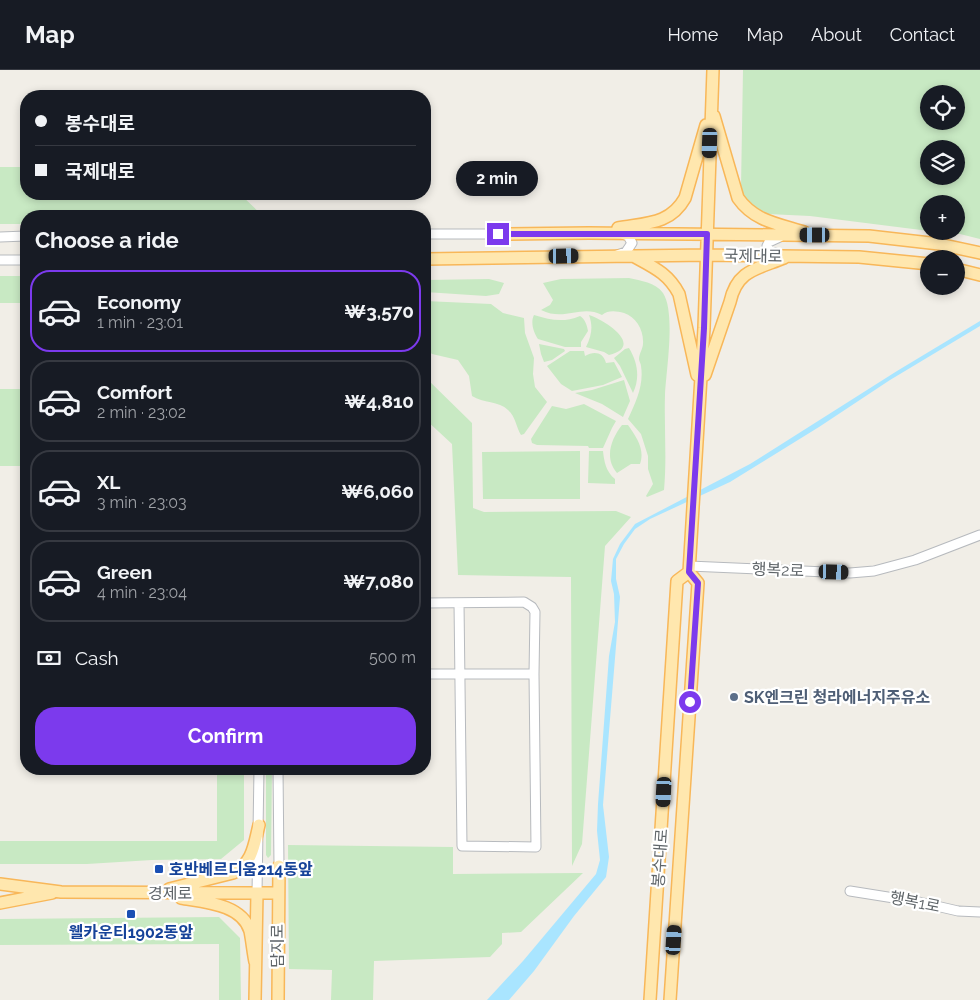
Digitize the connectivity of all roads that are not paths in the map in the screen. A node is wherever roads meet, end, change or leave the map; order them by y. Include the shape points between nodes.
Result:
1 (713, 70) edge
2 (712, 107) junction
3 (589, 233) junction
4 (620, 233) junction
5 (431, 234) edge
6 (498, 234) joint
7 (707, 234) junction
8 (790, 235) junction
9 (815, 235) junction
10 (0, 236) edge
11 (20, 236) edge
12 (980, 253) edge
13 (632, 255) junction
14 (706, 255) junction
15 (617, 256) junction
16 (786, 256) junction
17 (431, 259) edge
18 (0, 260) edge
19 (20, 260) edge
20 (920, 263) edge
21 (965, 272) edge
22 (980, 276) edge
23 (700, 388) junction
24 (980, 535) edge
25 (689, 569) junction
26 (431, 603) edge
27 (459, 603) junction
28 (431, 674) edge
29 (460, 674) junction
30 (534, 674) junction
31 (259, 775) edge
32 (278, 775) edge
33 (259, 825) junction
34 (279, 866) joint
35 (0, 884) edge
36 (850, 891) dead end
37 (62, 892) junction
38 (153, 893) junction
39 (257, 893) junction
40 (278, 893) junction
41 (0, 903) edge
42 (980, 912) edge
43 (255, 962) junction
44 (255, 1000) edge
45 (278, 1000) edge
46 (650, 1000) edge
47 (670, 1000) edge

1 - 2 main road
2 - 3 main road via 685,198 679,208 660,220
2 - 7 main road
2 - 9 main road via 738,198 745,208 753,215
3 - 4 main road, 국제대로
3 - 6 main road, 국제대로
4 - 7 main road, 국제대로
4 - 15 street via 628,236 632,243 626,252
5 - 6 street, 국제대로
7 - 8 main road, 국제대로
7 - 14 main road
8 - 9 main road, 국제대로
8 - 16 street via 774,239 766,246
9 - 12 main road, 국제대로 via 892,238
10 - 11 street
13 - 14 main road, 국제대로
13 - 15 main road, 국제대로
13 - 23 main road via 669,278 679,294
14 - 16 main road, 국제대로
14 - 23 main road
15 - 17 main road, 국제대로
16 - 20 main road, 국제대로 via 858,256
16 - 23 main road via 738,281
18 - 19 street
21 - 22 main road
23 - 25 main road, 봉수대로
24 - 25 street, 행복2로 via 915,560 874,571
25 - 46 main road, 봉수대로 via 677,581
25 - 47 main road, 봉수대로 via 698,583
26 - 27 street
27 - 29 street
27 - 30 street via 524,602 532,607 536,612
28 - 29 street
29 - 30 street
29 - 30 street via 462,846 536,847
31 - 33 street
32 - 34 street
33 - 38 main road via 251,858 242,869
33 - 39 street
34 - 40 main road, 담지로
35 - 37 main road, 경제로
36 - 42 street, 행복1로 via 958,911
37 - 38 main road, 경제로
37 - 41 main road, 경제로
38 - 39 main road, 경제로
38 - 43 main road via 234,911 249,930
39 - 40 main road, 경제로
39 - 43 main road
40 - 45 main road, 담지로
43 - 44 main road

